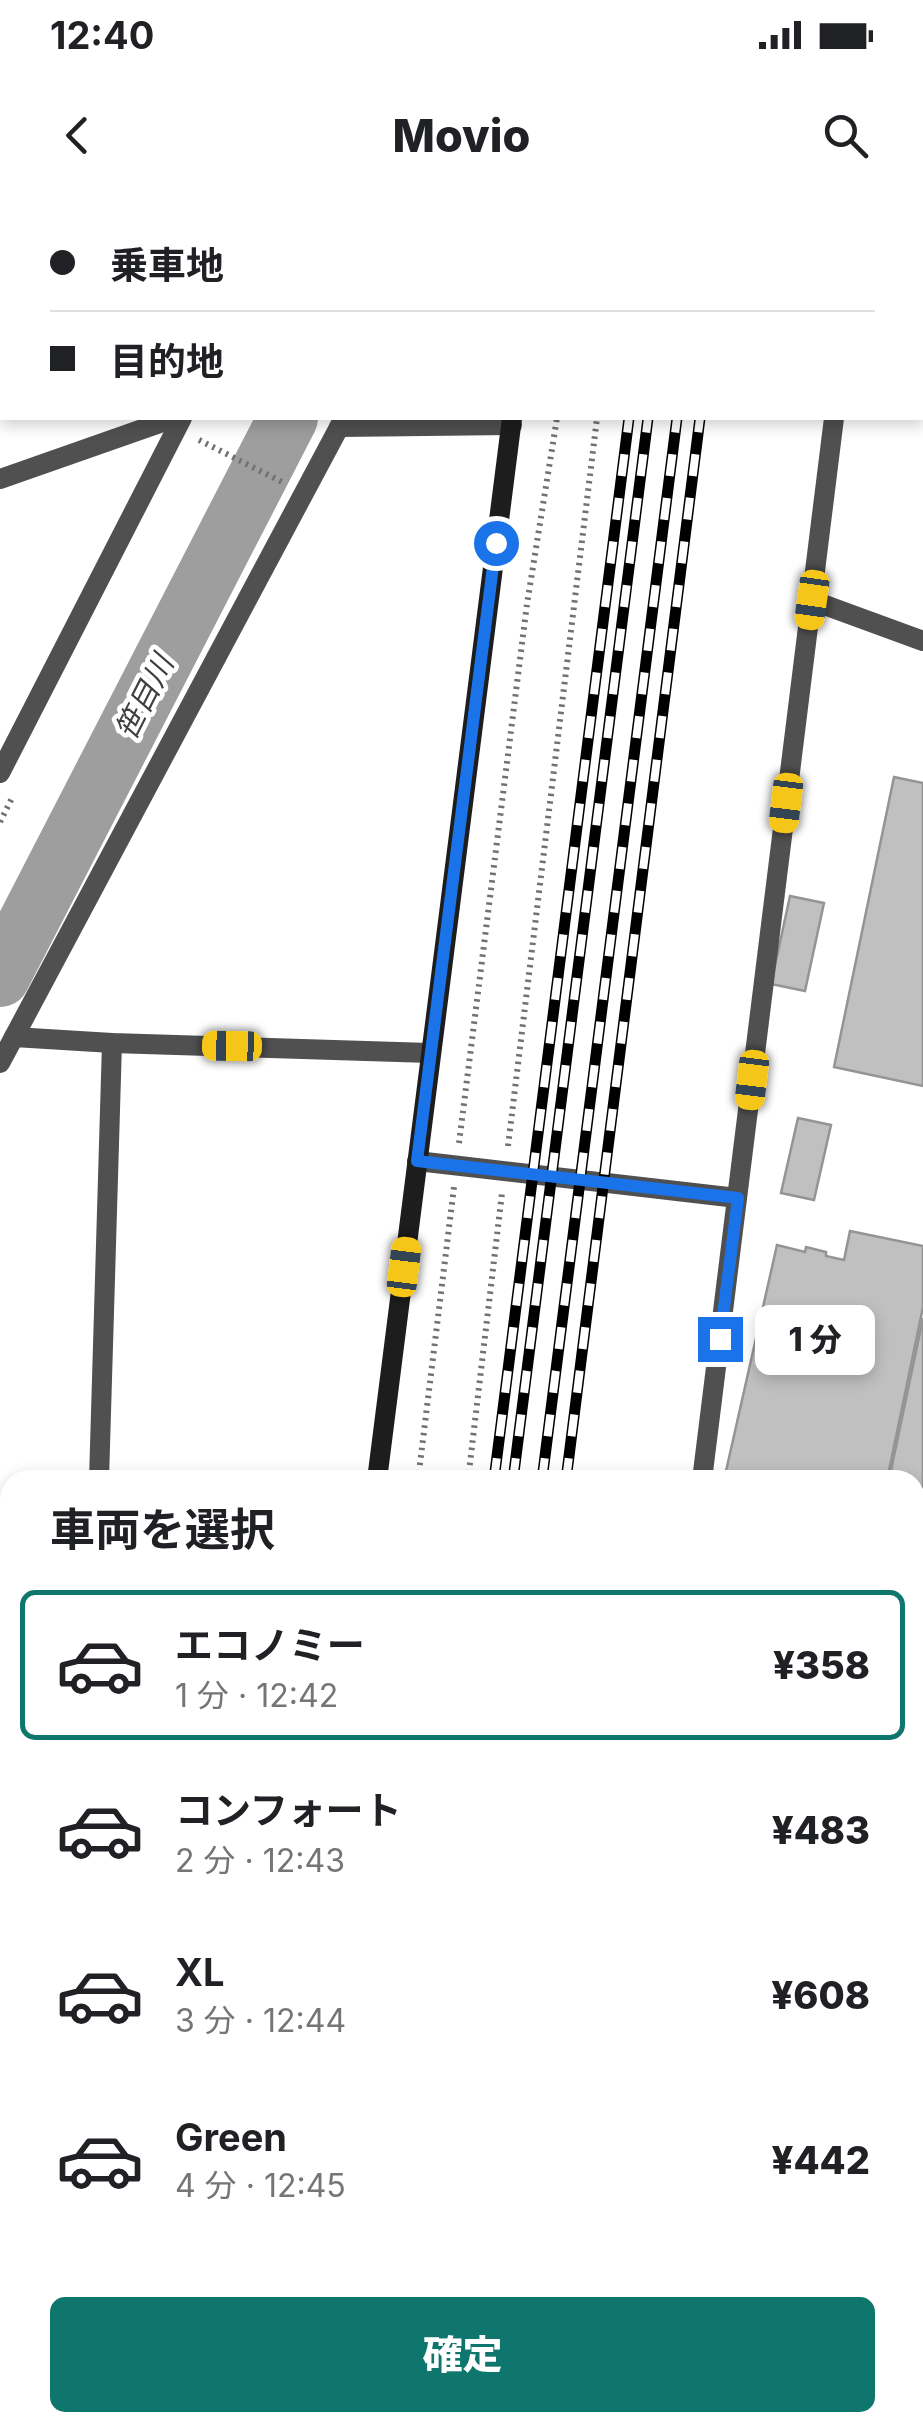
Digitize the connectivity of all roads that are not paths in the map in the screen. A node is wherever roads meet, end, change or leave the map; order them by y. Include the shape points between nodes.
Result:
1 (168, 420) edge
2 (181, 420) edge
3 (834, 420) edge
4 (512, 421) edge
5 (342, 422) edge
6 (0, 479) edge
7 (812, 600) junction
8 (923, 641) edge
9 (0, 773) edge
10 (14, 1036) junction
11 (112, 1043) junction
12 (430, 1052) junction
13 (0, 1063) edge
14 (417, 1161) junction
15 (738, 1198) junction
16 (99, 1470) edge
17 (378, 1470) edge
18 (703, 1470) edge

1 - 6 street
2 - 9 street
3 - 7 street
4 - 5 street
4 - 12 street
5 - 10 street
7 - 8 street
7 - 15 street
10 - 11 street
10 - 13 street
11 - 12 street
11 - 16 street
12 - 14 street
14 - 15 street
14 - 17 street
15 - 18 street

